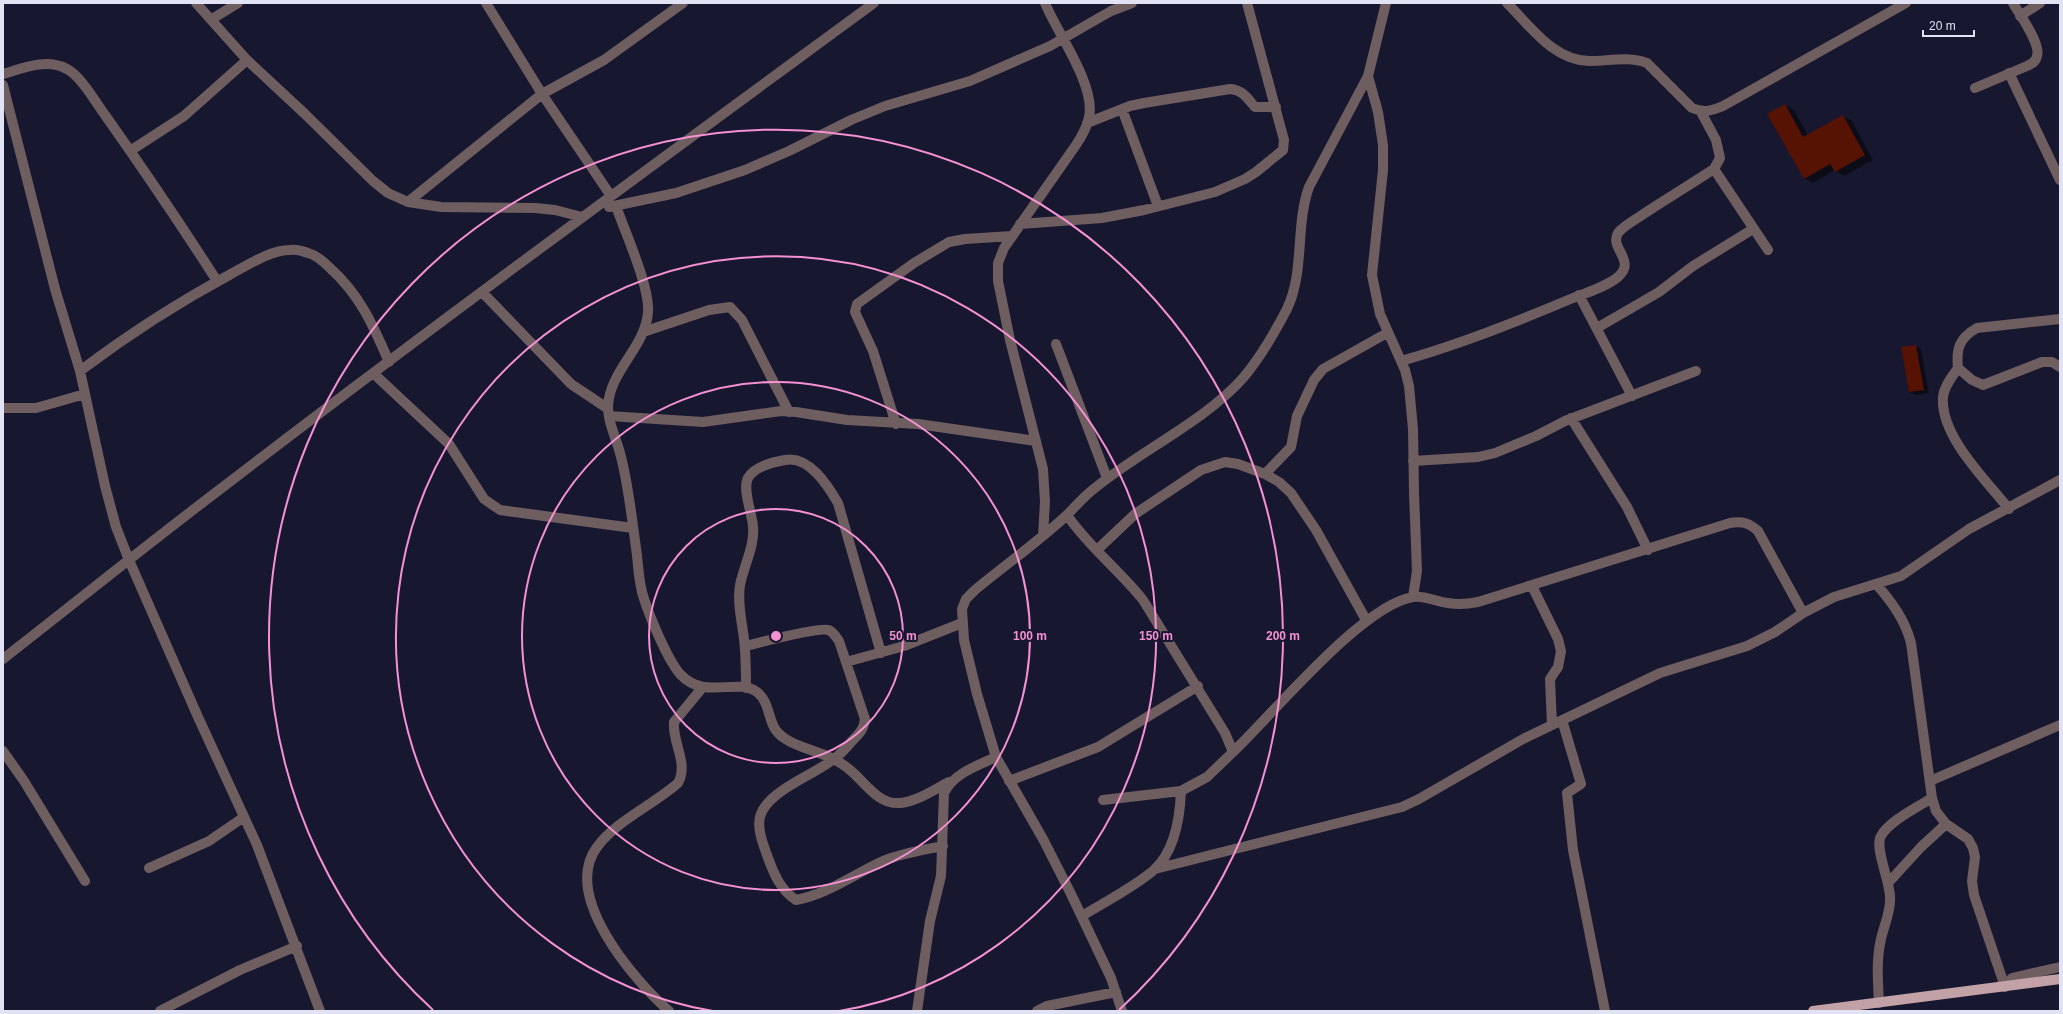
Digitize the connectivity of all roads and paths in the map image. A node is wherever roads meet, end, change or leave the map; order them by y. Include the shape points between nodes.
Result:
1 (196, 3) edge
2 (238, 3) edge
3 (486, 3) edge
4 (683, 3) edge
5 (1045, 3) edge
6 (1132, 3) edge
7 (1247, 3) edge
8 (1386, 3) edge
9 (1507, 3) edge
10 (1906, 3) edge
11 (2013, 3) edge
12 (2040, 3) edge
13 (872, 4) edge
14 (2020, 16) junction
15 (212, 19) junction
16 (1064, 40) junction
17 (247, 60) junction
18 (3, 74) edge
19 (2009, 74) junction
20 (1368, 76) junction
21 (3, 85) edge
22 (1975, 88) dead end
23 (542, 94) junction
24 (1276, 107) junction
25 (1122, 109) junction
26 (1702, 112) junction
27 (1087, 123) junction
28 (130, 151) junction
29 (1714, 169) junction
30 (2060, 180) edge
31 (611, 196) junction
32 (408, 202) junction
33 (616, 206) junction
34 (1158, 206) junction
35 (594, 208) junction
36 (582, 217) junction
37 (1020, 224) junction
38 (1753, 229) junction
39 (1012, 236) junction
40 (1768, 250) dead end
41 (218, 281) junction
42 (482, 292) junction
43 (1579, 295) junction
44 (2060, 319) edge
45 (1597, 328) junction
46 (643, 332) junction
47 (1387, 333) junction
48 (1056, 344) dead end
49 (389, 362) junction
50 (1401, 362) junction
51 (2060, 367) edge
52 (1958, 368) junction
53 (80, 371) junction
54 (1696, 371) dead end
55 (374, 373) junction
56 (85, 394) junction
57 (1632, 396) junction
58 (3, 408) edge
59 (608, 412) junction
60 (789, 412) junction
61 (1571, 418) junction
62 (896, 424) junction
63 (1036, 441) junction
64 (1414, 461) junction
65 (1265, 474) junction
66 (1107, 478) junction
67 (2060, 480) edge
68 (2008, 509) junction
69 (1067, 515) junction
70 (633, 528) junction
71 (1043, 535) junction
72 (1097, 550) junction
73 (1648, 550) junction
74 (129, 560) junction
75 (1876, 584) junction
76 (1532, 586) junction
77 (1414, 597) junction
78 (1803, 613) junction
79 (1366, 620) junction
80 (962, 623) junction
81 (745, 646) junction
82 (881, 653) junction
83 (3, 659) edge
84 (846, 662) junction
85 (1198, 686) junction
86 (702, 688) junction
87 (746, 688) junction
88 (1562, 720) junction
89 (1552, 725) junction
90 (2060, 725) edge
91 (3, 751) edge
92 (1233, 752) junction
93 (996, 757) junction
94 (834, 759) junction
95 (1009, 781) junction
96 (1930, 781) junction
97 (949, 782) junction
98 (1181, 791) junction
99 (1932, 798) junction
100 (1103, 800) dead end
101 (244, 817) junction
102 (1946, 824) junction
103 (943, 846) junction
104 (149, 868) dead end
105 (1155, 869) junction
106 (85, 881) dead end
107 (1889, 882) junction
108 (1082, 916) junction
109 (297, 946) junction
110 (2060, 967) edge
111 (2060, 979) edge
112 (2005, 987) junction
113 (1116, 992) junction
114 (1878, 1003) junction
115 (160, 1011) edge
116 (320, 1011) edge
117 (669, 1011) edge
118 (916, 1011) edge
119 (1037, 1011) edge
120 (1122, 1011) edge
121 (1605, 1011) edge
122 (1812, 1011) edge

1 - 15 street
2 - 15 street
3 - 23 street
4 - 23 street via 604,60
5 - 16 street
6 - 16 street via 1111,11
7 - 24 street
8 - 20 street
9 - 26 street via 1552,48 1566,57 1590,61 1638,59 1647,63 1692,108
10 - 26 street via 1723,106
11 - 14 street
12 - 14 street
13 - 31 street
14 - 19 street via 2038,49 2037,56 2034,62
15 - 17 street
16 - 27 street via 1088,93 1090,106
16 - 33 street via 970,81 885,106 790,151 724,178 676,193
17 - 28 street via 172,126
17 - 32 street via 373,181 388,193
18 - 28 street via 36,64 68,69 100,108
19 - 22 street
19 - 30 street
20 - 47 street via 1378,112 1383,145 1383,170 1372,275
20 - 66 street via 1309,187 1301,219 1294,288 1287,308 1258,359 1243,378 1211,407
21 - 53 street via 55,289
23 - 31 street
23 - 32 street
24 - 25 street via 1255,107 1242,93 1230,89
24 - 34 street via 1284,140 1282,150 1274,158 1232,186
25 - 27 street
25 - 34 street
26 - 29 street via 1720,151 1720,158
27 - 37 street via 1069,157
28 - 41 street
29 - 38 street
29 - 43 street via 1618,233 1616,241 1625,263 1624,270 1608,283
31 - 35 street
32 - 36 street via 441,208 535,208
33 - 35 street
33 - 46 street via 647,300 648,313
34 - 37 street via 1102,218
35 - 36 street
36 - 42 street
37 - 39 street
38 - 40 street
38 - 45 street via 1693,266 1658,292
39 - 62 street via 965,238 949,242 914,263 857,304 855,312 873,351
39 - 63 street via 998,263 998,280 1005,320
41 - 49 street via 275,253 289,250 308,253 322,260 336,273 364,308
41 - 53 street via 137,329
42 - 49 street
42 - 59 street via 571,384
43 - 45 street
43 - 50 street via 1439,350
44 - 52 street via 1977,328 1959,343
45 - 57 street
46 - 59 street via 614,382
46 - 60 street via 709,310 730,307 742,320
47 - 50 street
47 - 65 street via 1323,369 1314,380 1297,416 1291,447
48 - 66 street
49 - 55 street
50 - 64 street via 1409,386
51 - 52 street via 2052,362 2042,362 1983,385 1972,380
52 - 68 street via 1946,386 1943,397 1948,426 1957,444
53 - 56 street
54 - 57 street
55 - 70 street via 449,444 476,488 491,505 500,510
55 - 74 street
56 - 58 street via 36,408
56 - 74 street via 105,486 116,527
57 - 61 street
59 - 60 street via 703,422
59 - 70 street via 620,454
60 - 62 street
61 - 64 street via 1522,443 1495,453 1478,457
61 - 73 street via 1627,507
62 - 63 street via 918,424
63 - 71 street via 1044,482
64 - 77 street via 1418,571
65 - 72 street via 1238,464 1225,462 1212,465 1135,514
65 - 79 street via 1280,482 1303,509
66 - 69 street
67 - 68 street
68 - 75 street via 1969,529 1901,576
69 - 71 street
69 - 72 street via 1076,529
70 - 86 street via 641,588 653,620 680,674
71 - 80 street via 966,599 962,609
72 - 85 street via 1143,600
73 - 76 street
73 - 78 street via 1730,522 1750,524 1758,531
74 - 83 street
74 - 101 street
75 - 78 street via 1834,597
75 - 96 street via 1890,599 1908,630
76 - 77 street via 1464,605
76 - 89 street via 1561,650 1558,667 1550,679
77 - 79 street via 1401,601
78 - 88 street via 1759,641 1732,652 1660,673
79 - 92 street
80 - 82 street
80 - 93 street via 977,694
81 - 82 street via 740,584 753,540 747,478 754,471 786,459 805,464 827,486 838,504
81 - 84 street via 827,630 839,640
81 - 87 street
82 - 84 street
84 - 94 street via 866,719 865,726
85 - 92 street
85 - 95 street via 1098,747
86 - 87 street
86 - 117 street via 674,722 674,738 683,767 682,777 678,783 604,839 591,857 587,868 590,897 606,933 630,972
87 - 94 street via 757,692 762,698 774,728 781,735
88 - 89 street
88 - 121 street via 1580,784 1567,793 1572,843
89 - 105 street via 1402,806
90 - 96 street
91 - 106 street
92 - 98 street via 1207,777
93 - 95 street
93 - 97 street
94 - 97 street via 849,768 886,802 900,803
94 - 103 street via 779,792 762,809 759,818 763,844 772,870 788,895 796,900 804,898 834,887 882,862
95 - 108 street via 1043,839
96 - 99 street
97 - 103 street via 944,793
98 - 100 street
98 - 105 street via 1179,820 1173,841
99 - 102 street via 1936,811
99 - 107 street via 1889,826 1881,835 1878,843
101 - 104 street via 209,841
101 - 109 street
102 - 107 street
102 - 112 street via 1968,840 1973,848 1974,895
103 - 118 street via 941,876 930,921
105 - 108 street
107 - 114 street via 1890,910 1881,939 1878,963
108 - 113 street
109 - 115 street via 240,970
109 - 116 street
110 - 112 street via 2012,978
111 - 112 main road
112 - 114 main road
113 - 119 street via 1047,1006
113 - 120 street
114 - 122 main road

